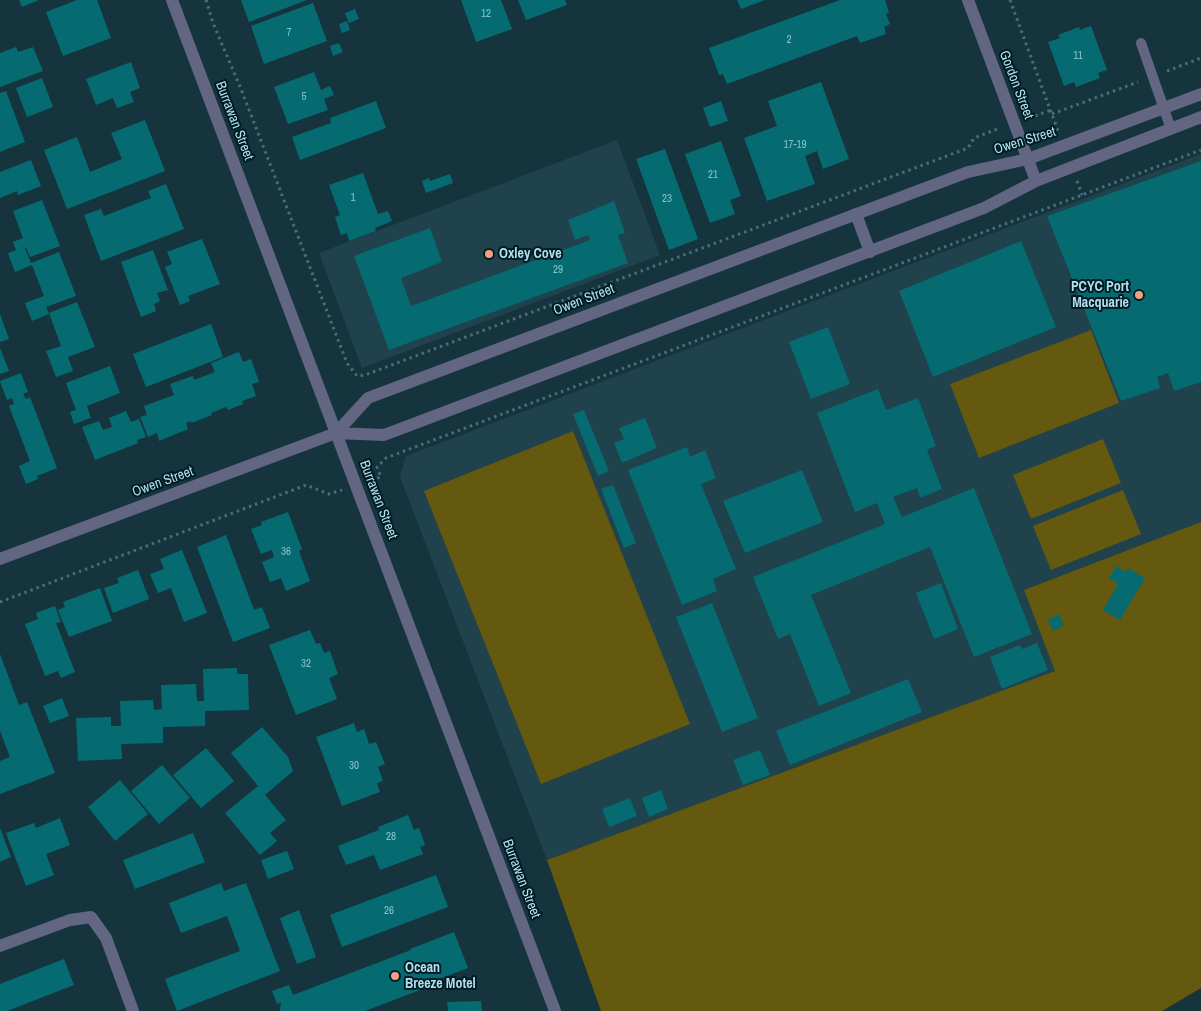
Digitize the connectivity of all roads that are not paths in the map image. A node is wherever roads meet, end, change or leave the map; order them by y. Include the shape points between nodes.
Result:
1 (172, 0) edge
2 (968, 0) edge
3 (1141, 43) dead end
4 (1201, 94) edge
5 (1164, 108) junction
6 (1201, 117) edge
7 (1171, 129) junction
8 (1028, 159) junction
9 (1036, 181) junction
10 (856, 214) junction
11 (870, 252) junction
12 (336, 433) junction
13 (0, 559) edge
14 (0, 946) edge
15 (133, 1011) edge
16 (555, 1011) edge

1 - 12 street, Burrawan Street
2 - 8 street, Gordon Street
3 - 5 lane
4 - 5 street, Owen Street
5 - 7 lane
5 - 8 street, Owen Street
6 - 7 street, Owen Street
7 - 9 street, Owen Street
8 - 9 street, Gordon Street
8 - 10 street, Owen Street via 968,172
9 - 11 street, Owen Street via 984,208
10 - 11 street
10 - 12 street, Owen Street via 368,398
11 - 12 street, Owen Street via 384,435
12 - 13 street, Owen Street
12 - 16 street, Burrawan Street
14 - 15 street via 70,920 91,917 106,938

